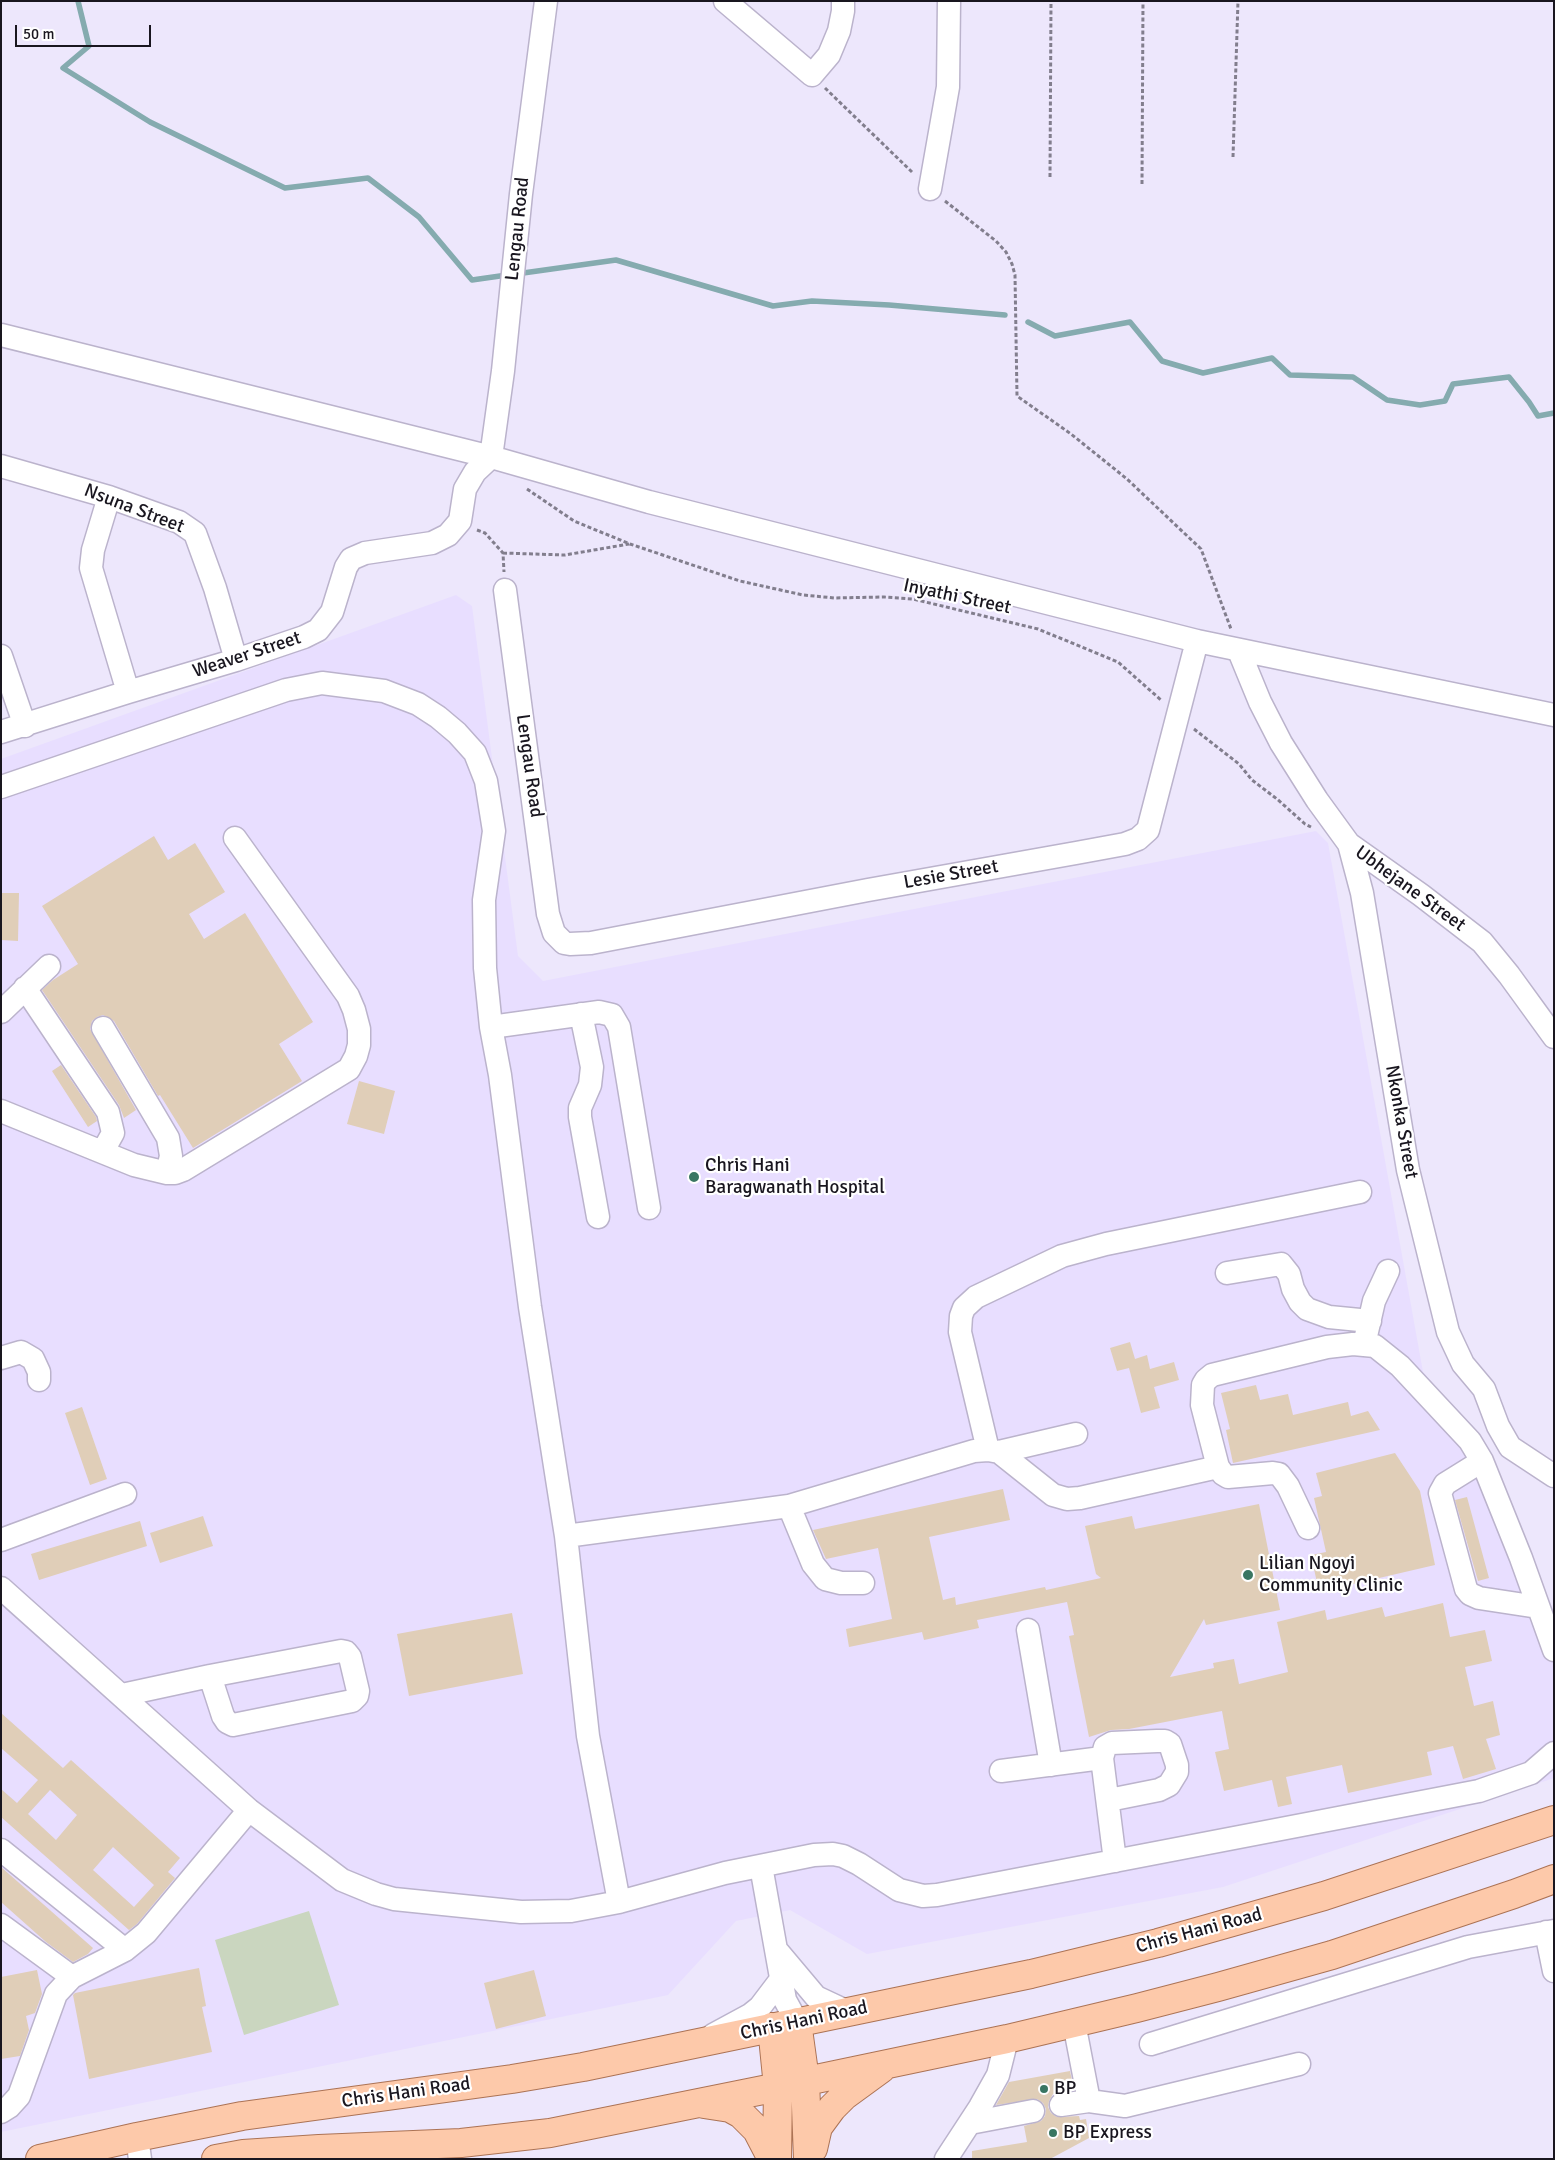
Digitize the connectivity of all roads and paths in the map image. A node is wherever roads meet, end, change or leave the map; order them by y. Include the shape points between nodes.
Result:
1 (546, 1) edge
2 (725, 1) edge
3 (843, 1) edge
4 (949, 1) edge
5 (1051, 1) edge
6 (1142, 1) edge
7 (1238, 1) edge
8 (812, 75) junction
9 (1233, 157) dead end
10 (1050, 177) dead end
11 (1142, 184) dead end
12 (930, 189) junction
13 (1, 335) edge
14 (491, 457) junction
15 (1, 466) edge
16 (523, 487) dead end
17 (109, 496) junction
18 (460, 521) junction
19 (630, 544) junction
20 (503, 554) junction
21 (505, 590) joint
22 (1197, 641) junction
23 (1239, 651) junction
24 (1, 656) edge
25 (236, 660) junction
26 (128, 692) junction
27 (1554, 715) edge
28 (1177, 716) junction
29 (25, 726) junction
30 (1, 732) edge
31 (1, 787) edge
32 (1314, 828) dead end
33 (235, 838) dead end
34 (1349, 844) junction
35 (559, 939) joint
36 (49, 966) dead end
37 (25, 988) junction
38 (1, 1012) edge
39 (581, 1014) junction
40 (103, 1028) dead end
41 (491, 1028) junction
42 (1554, 1037) edge
43 (3, 1105) edge
44 (103, 1151) junction
45 (167, 1173) junction
46 (1360, 1192) dead end
47 (649, 1208) dead end
48 (598, 1217) dead end
49 (1388, 1272) dead end
50 (1227, 1273) dead end
51 (1370, 1321) junction
52 (1365, 1344) junction
53 (1, 1358) edge
54 (39, 1380) dead end
55 (1076, 1434) dead end
56 (994, 1451) junction
57 (1482, 1461) junction
58 (1218, 1467) junction
59 (1554, 1476) edge
60 (125, 1494) dead end
61 (789, 1506) junction
62 (1308, 1528) dead end
63 (566, 1536) junction
64 (1, 1540) edge
65 (864, 1583) dead end
66 (1, 1588) edge
67 (1538, 1607) junction
68 (1028, 1630) dead end
69 (1554, 1650) edge
70 (210, 1676) junction
71 (122, 1695) junction
72 (1554, 1752) edge
73 (1102, 1758) junction
74 (1051, 1765) junction
75 (1001, 1771) dead end
76 (1109, 1800) junction
77 (249, 1810) junction
78 (1554, 1820) edge
79 (1, 1850) edge
80 (1115, 1861) junction
81 (761, 1866) junction
82 (1554, 1879) edge
83 (619, 1902) junction
84 (1, 1925) edge
85 (1550, 1932) edge
86 (125, 1950) junction
87 (777, 1950) junction
88 (1554, 1972) edge
89 (72, 1977) junction
90 (784, 2007) junction
91 (848, 2012) junction
92 (1074, 2023) junction
93 (1007, 2039) junction
94 (699, 2042) junction
95 (1151, 2044) dead end
96 (891, 2062) junction
97 (1299, 2064) dead end
98 (805, 2080) junction
99 (778, 2087) junction
100 (1089, 2101) junction
101 (693, 2103) junction
102 (1062, 2105) dead end
103 (1033, 2111) dead end
104 (1, 2112) edge
105 (970, 2123) junction
106 (139, 2148) edge
107 (40, 2159) edge
108 (216, 2159) edge
109 (772, 2159) edge
110 (778, 2159) edge
111 (809, 2159) edge
112 (946, 2159) edge

1 - 14 street, Lengau Road
2 - 8 street
3 - 8 street via 839,31 829,55
4 - 12 street via 948,87
5 - 10 path
6 - 11 path
7 - 9 path
8 - 12 path
12 - 23 path via 996,241 1012,264 1015,275 1017,396 1127,479 1202,549
13 - 14 street
14 - 18 street via 475,472 464,489
14 - 22 street via 649,502
15 - 17 street, Nsuna Street
16 - 19 path, Inyathi Street via 574,521
17 - 25 street, Nsuna Street via 178,522 195,533
17 - 26 street via 91,568
18 - 20 path via 485,533
18 - 25 street, Weaver Street via 448,535 432,543 358,555 346,567 332,612 318,630
19 - 20 path via 565,555
19 - 28 path, Inyathi Street via 740,582 803,595 913,599 1038,629 1118,662
20 - 21 path
21 - 35 street, Lengau Road via 548,914
22 - 23 street
22 - 28 street, Lesie Street
23 - 27 street
23 - 34 street, Ubhejane Street via 1281,743
24 - 29 street
25 - 26 street, Weaver Street
26 - 29 street, Weaver Street
28 - 32 path, Inyathi Street via 1239,764 1252,780 1305,824
28 - 35 street, Lesie Street via 1148,830 1132,842 591,943 570,944
29 - 30 street, Weaver Street
31 - 41 street via 286,690 322,683 354,686 384,691 418,704 451,728 475,753 486,781 494,831 484,900 485,968
33 - 45 street via 348,996 359,1029 359,1045 349,1069 183,1170
34 - 42 street, Ubhejane Street via 1482,942
34 - 59 street, Nkonka Street via 1362,894 1408,1170 1448,1332 1462,1364 1484,1388 1498,1426 1510,1447
36 - 37 street
37 - 38 street
37 - 44 street via 108,1112 113,1134
39 - 41 street
39 - 47 street via 599,1012 612,1015 619,1027
39 - 48 street via 592,1067 580,1117
40 - 45 street via 168,1138 170,1156
41 - 63 street
43 - 44 street
44 - 45 street via 134,1165
46 - 56 street via 1062,1256 976,1297 964,1308 960,1332
49 - 51 street via 1374,1301
50 - 51 street via 1281,1264 1289,1274 1300,1302 1307,1309 1329,1317
51 - 52 street
52 - 57 street via 1375,1346 1400,1366 1470,1441
52 - 58 street via 1327,1347 1212,1375 1206,1380 1202,1405
53 - 54 street via 21,1352 33,1359
55 - 56 street
56 - 58 street via 1053,1494 1067,1499
56 - 61 street via 974,1451
57 - 67 street
57 - 67 street via 1445,1484 1440,1493 1466,1589 1479,1598
58 - 62 street via 1228,1477 1279,1474
60 - 64 street
61 - 63 street
61 - 65 street via 813,1564 825,1578 841,1583
63 - 83 street via 588,1736
66 - 71 street
67 - 69 street
68 - 74 street
70 - 70 street via 341,1651 350,1657 358,1691 352,1701 233,1725 223,1716
70 - 71 street
71 - 77 street
72 - 80 street via 1531,1773 1479,1791
73 - 74 street
73 - 76 street
73 - 76 street via 1104,1747 1112,1743 1165,1741 1173,1750 1177,1765 1175,1779 1164,1788
74 - 75 street
76 - 80 street
77 - 83 street via 342,1880 394,1899 540,1913
77 - 86 street via 146,1933
78 - 91 main road, Chris Hani Road via 1324,1896 1158,1943 1031,1974
79 - 86 street
80 - 81 street via 923,1896 899,1890 844,1856 814,1855
81 - 83 street
81 - 87 street
82 - 92 main road via 1332,1955
84 - 89 street
85 - 88 street
85 - 95 street via 1468,1946
86 - 89 street
87 - 90 street
87 - 91 street via 816,1997
89 - 104 street via 56,1994 51,2005 19,2096
90 - 91 main road, Chris Hani Road
90 - 94 main road, Chris Hani Road
90 - 94 street via 768,1998 750,2015
90 - 98 main road
90 - 99 main road
92 - 93 main road
92 - 100 street
93 - 96 main road
93 - 105 street via 998,2075
94 - 106 main road, Chris Hani Road via 521,2078 242,2116
96 - 98 main road
96 - 111 main road via 832,2108 818,2127
97 - 100 street via 1125,2106
98 - 99 main road
98 - 111 main road
99 - 101 main road
99 - 110 main road
100 - 102 street
101 - 108 main road via 550,2132 470,2142 243,2154
101 - 109 main road via 730,2108 741,2114 757,2130
103 - 105 street
105 - 112 street
106 - 107 main road, Chris Hani Road

